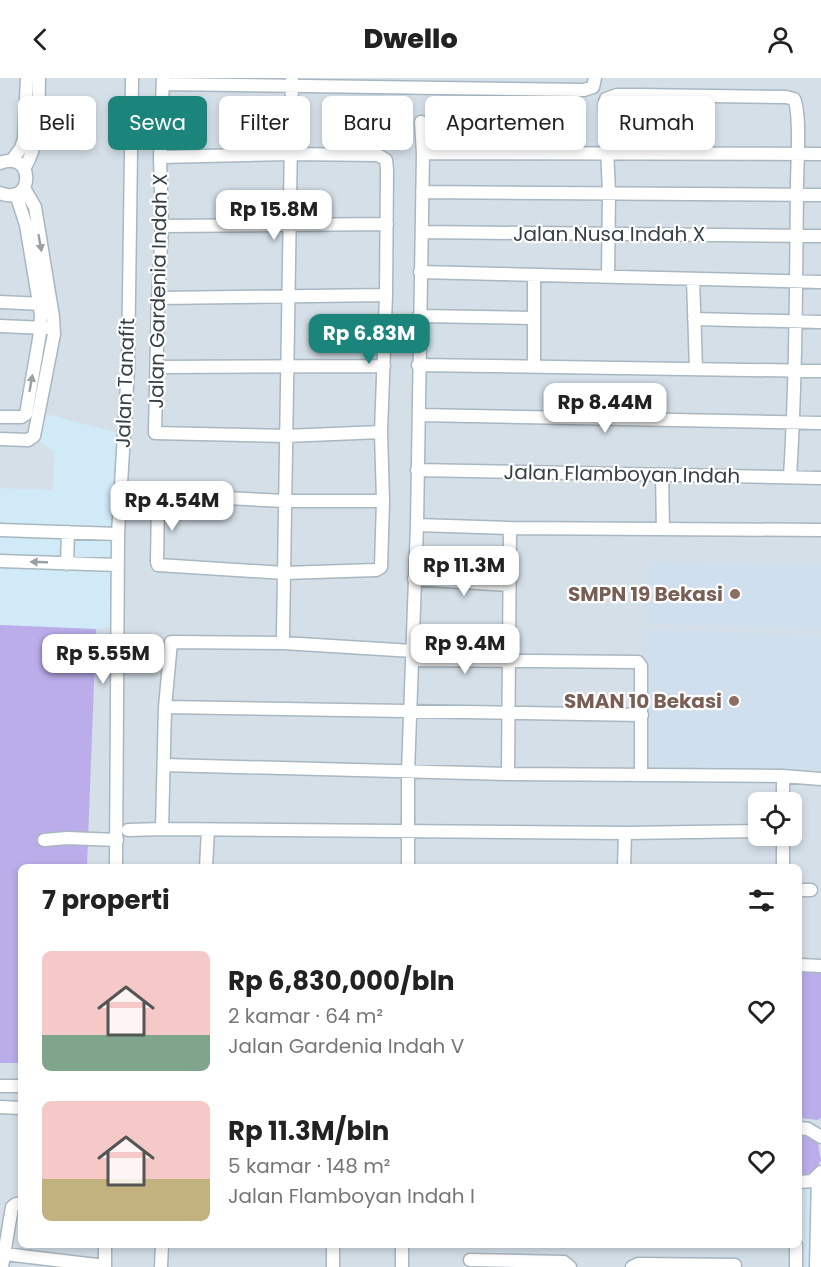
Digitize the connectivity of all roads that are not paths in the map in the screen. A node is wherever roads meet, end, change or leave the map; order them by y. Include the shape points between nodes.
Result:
1 (27, 78) edge
2 (39, 78) edge
3 (132, 78) edge
4 (595, 78) edge
5 (163, 81) edge
6 (292, 81) edge
7 (427, 83) edge
8 (421, 122) dead end
9 (423, 153) junction
10 (607, 153) junction
11 (797, 153) junction
12 (291, 154) junction
13 (821, 154) edge
14 (160, 157) junction
15 (6, 162) edge
16 (24, 169) junction
17 (20, 191) junction
18 (422, 192) junction
19 (0, 193) edge
20 (609, 193) junction
21 (797, 195) junction
22 (821, 195) edge
23 (387, 224) junction
24 (162, 226) junction
25 (290, 226) junction
26 (422, 232) junction
27 (609, 234) junction
28 (797, 235) junction
29 (821, 236) edge
30 (420, 272) junction
31 (534, 275) junction
32 (608, 277) junction
33 (693, 279) junction
34 (796, 281) junction
35 (821, 282) edge
36 (386, 295) junction
37 (289, 296) junction
38 (158, 298) junction
39 (0, 302) edge
40 (45, 304) junction
41 (419, 316) junction
42 (534, 318) junction
43 (694, 319) junction
44 (796, 322) junction
45 (821, 322) edge
46 (0, 326) edge
47 (41, 328) junction
48 (54, 328) junction
49 (418, 365) junction
50 (384, 366) junction
51 (534, 366) junction
52 (158, 367) junction
53 (288, 367) junction
54 (696, 369) junction
55 (795, 370) junction
56 (821, 371) edge
57 (418, 415) junction
58 (24, 416) junction
59 (0, 417) edge
60 (793, 423) junction
61 (821, 423) edge
62 (381, 432) junction
63 (286, 436) junction
64 (0, 439) edge
65 (32, 439) junction
66 (420, 470) junction
67 (662, 475) junction
68 (790, 477) junction
69 (821, 478) edge
70 (285, 501) junction
71 (383, 501) junction
72 (417, 525) junction
73 (510, 528) junction
74 (663, 529) junction
75 (0, 530) edge
76 (821, 530) edge
77 (68, 532) junction
78 (118, 534) junction
79 (0, 561) edge
80 (67, 564) junction
81 (118, 565) junction
82 (284, 573) junction
83 (414, 579) junction
84 (509, 585) junction
85 (283, 636) dead end
86 (509, 642) junction
87 (413, 651) junction
88 (510, 660) junction
89 (165, 707) junction
90 (411, 710) junction
91 (509, 712) junction
92 (642, 715) junction
93 (164, 765) junction
94 (408, 771) junction
95 (508, 774) junction
96 (641, 775) junction
97 (783, 776) junction
98 (821, 779) edge
99 (783, 792) edge
100 (162, 829) junction
101 (128, 830) dead end
102 (208, 830) junction
103 (748, 831) edge
104 (408, 832) junction
105 (625, 833) junction
106 (44, 840) dead end
107 (117, 840) junction
108 (783, 846) edge
109 (116, 864) edge
110 (206, 864) edge
111 (408, 864) edge
112 (624, 864) edge
113 (783, 864) edge
114 (802, 965) edge
115 (821, 966) edge
116 (0, 1086) edge
117 (18, 1086) edge
118 (0, 1107) edge
119 (18, 1108) edge
120 (802, 1128) edge
121 (819, 1132) edge
122 (819, 1174) edge
123 (802, 1182) edge
124 (18, 1204) edge
125 (105, 1248) edge
126 (162, 1248) edge
127 (333, 1248) edge
128 (402, 1248) edge
129 (796, 1248) edge
130 (5, 1254) junction
131 (470, 1260) dead end
132 (735, 1265) dead end
133 (2, 1267) edge
134 (105, 1267) edge
135 (161, 1267) edge
136 (333, 1267) edge
137 (402, 1267) edge
138 (570, 1267) edge
139 (632, 1267) edge
140 (796, 1267) edge
141 (816, 1267) edge

1 - 15 street via 24,139 21,148
2 - 16 street via 37,139
3 - 78 street, Jalan Tanafit via 128,368
4 - 7 street via 593,87 584,90
5 - 6 street
5 - 14 street, Jalan Gardenia Indah X
6 - 7 street
6 - 12 street
8 - 9 street
9 - 10 street
9 - 18 street
10 - 11 street
10 - 11 street via 606,99 638,95 792,98 796,105
10 - 20 street
11 - 13 street
11 - 21 street
12 - 14 street
12 - 23 street via 378,155 386,160
12 - 25 street
14 - 24 street, Jalan Gardenia Indah X
15 - 16 street
16 - 17 street via 27,178
17 - 19 street via 6,196
17 - 40 street via 30,196 35,207
18 - 20 street
18 - 26 street
20 - 21 street
20 - 27 street
21 - 22 street
21 - 28 street
23 - 25 street
23 - 36 street
24 - 25 street
24 - 38 street, Jalan Gardenia Indah X
25 - 37 street
26 - 27 street, Jalan Nusa Indah X
26 - 30 street
27 - 28 street, Jalan Nusa Indah X
27 - 32 street
28 - 29 street, Jalan Nusa Indah X
28 - 34 street
30 - 31 street
30 - 41 street
31 - 32 street
31 - 42 street
32 - 33 street
33 - 34 street
33 - 43 street
34 - 35 street
34 - 44 street
36 - 37 street
36 - 50 street
37 - 38 street
37 - 53 street
38 - 52 street, Jalan Gardenia Indah X
39 - 40 street
40 - 47 street
40 - 48 street
41 - 42 street
41 - 49 street
42 - 51 street
43 - 44 street
43 - 54 street
44 - 45 street
44 - 55 street
46 - 47 street
47 - 48 street
58 -> 47 street
48 - 65 street
49 - 51 street
49 - 57 street
50 - 53 street
50 - 62 street
51 - 54 street
52 - 53 street
52 - 63 street, Jalan Gardenia Indah X via 155,433
53 - 63 street
54 - 55 street
55 - 56 street
55 - 60 street
57 - 60 street
57 - 66 street
58 - 59 street
58 - 65 street
60 - 61 street
60 - 68 street
62 - 63 street
62 - 71 street
63 - 70 street
64 - 65 street
66 - 67 street, Jalan Flamboyan Indah
66 - 72 street
67 - 68 street, Jalan Flamboyan Indah
67 - 74 street
68 - 69 street, Jalan Flamboyan Indah
70 - 71 street
70 - 82 street
70 - 82 street via 169,495 161,497 158,503 157,532 157,562 162,567
71 - 82 street via 381,567
72 - 73 street
72 - 83 street
73 - 74 street
73 - 84 street
74 - 76 street
75 - 77 street
77 - 78 street
77 - 80 street
78 - 81 street, Jalan Tanafit
80 -> 79 street
80 - 81 street
81 - 107 street, Jalan Tanafit
82 - 85 street
83 - 84 street
83 - 87 street
84 - 86 street
86 - 87 street
86 - 88 street
87 - 88 street
87 - 89 street via 173,640
87 - 90 street
88 - 91 street
88 - 92 street via 638,662
89 - 90 street
89 - 93 street
90 - 91 street
90 - 94 street
91 - 92 street
91 - 95 street
92 - 96 street
93 - 94 street
93 - 100 street
94 - 95 street
94 - 104 street
95 - 96 street
96 - 97 street
97 - 98 street
97 - 99 street
100 - 101 street
100 - 102 street
102 - 104 street
102 - 110 street
103 - 105 street
104 - 105 street
104 - 111 street
105 - 112 street
106 - 107 street
107 - 109 street, Jalan Tanafit
108 - 113 street
114 - 115 street
116 - 117 street
118 - 119 street
120 - 121 street
122 - 123 street via 812,1181
122 - 141 street
124 - 130 street via 12,1207
125 - 134 street
126 - 135 street
127 - 136 street
128 - 137 street
129 - 140 street
130 - 133 street
130 - 134 street
131 - 138 street via 564,1262
132 - 139 street

